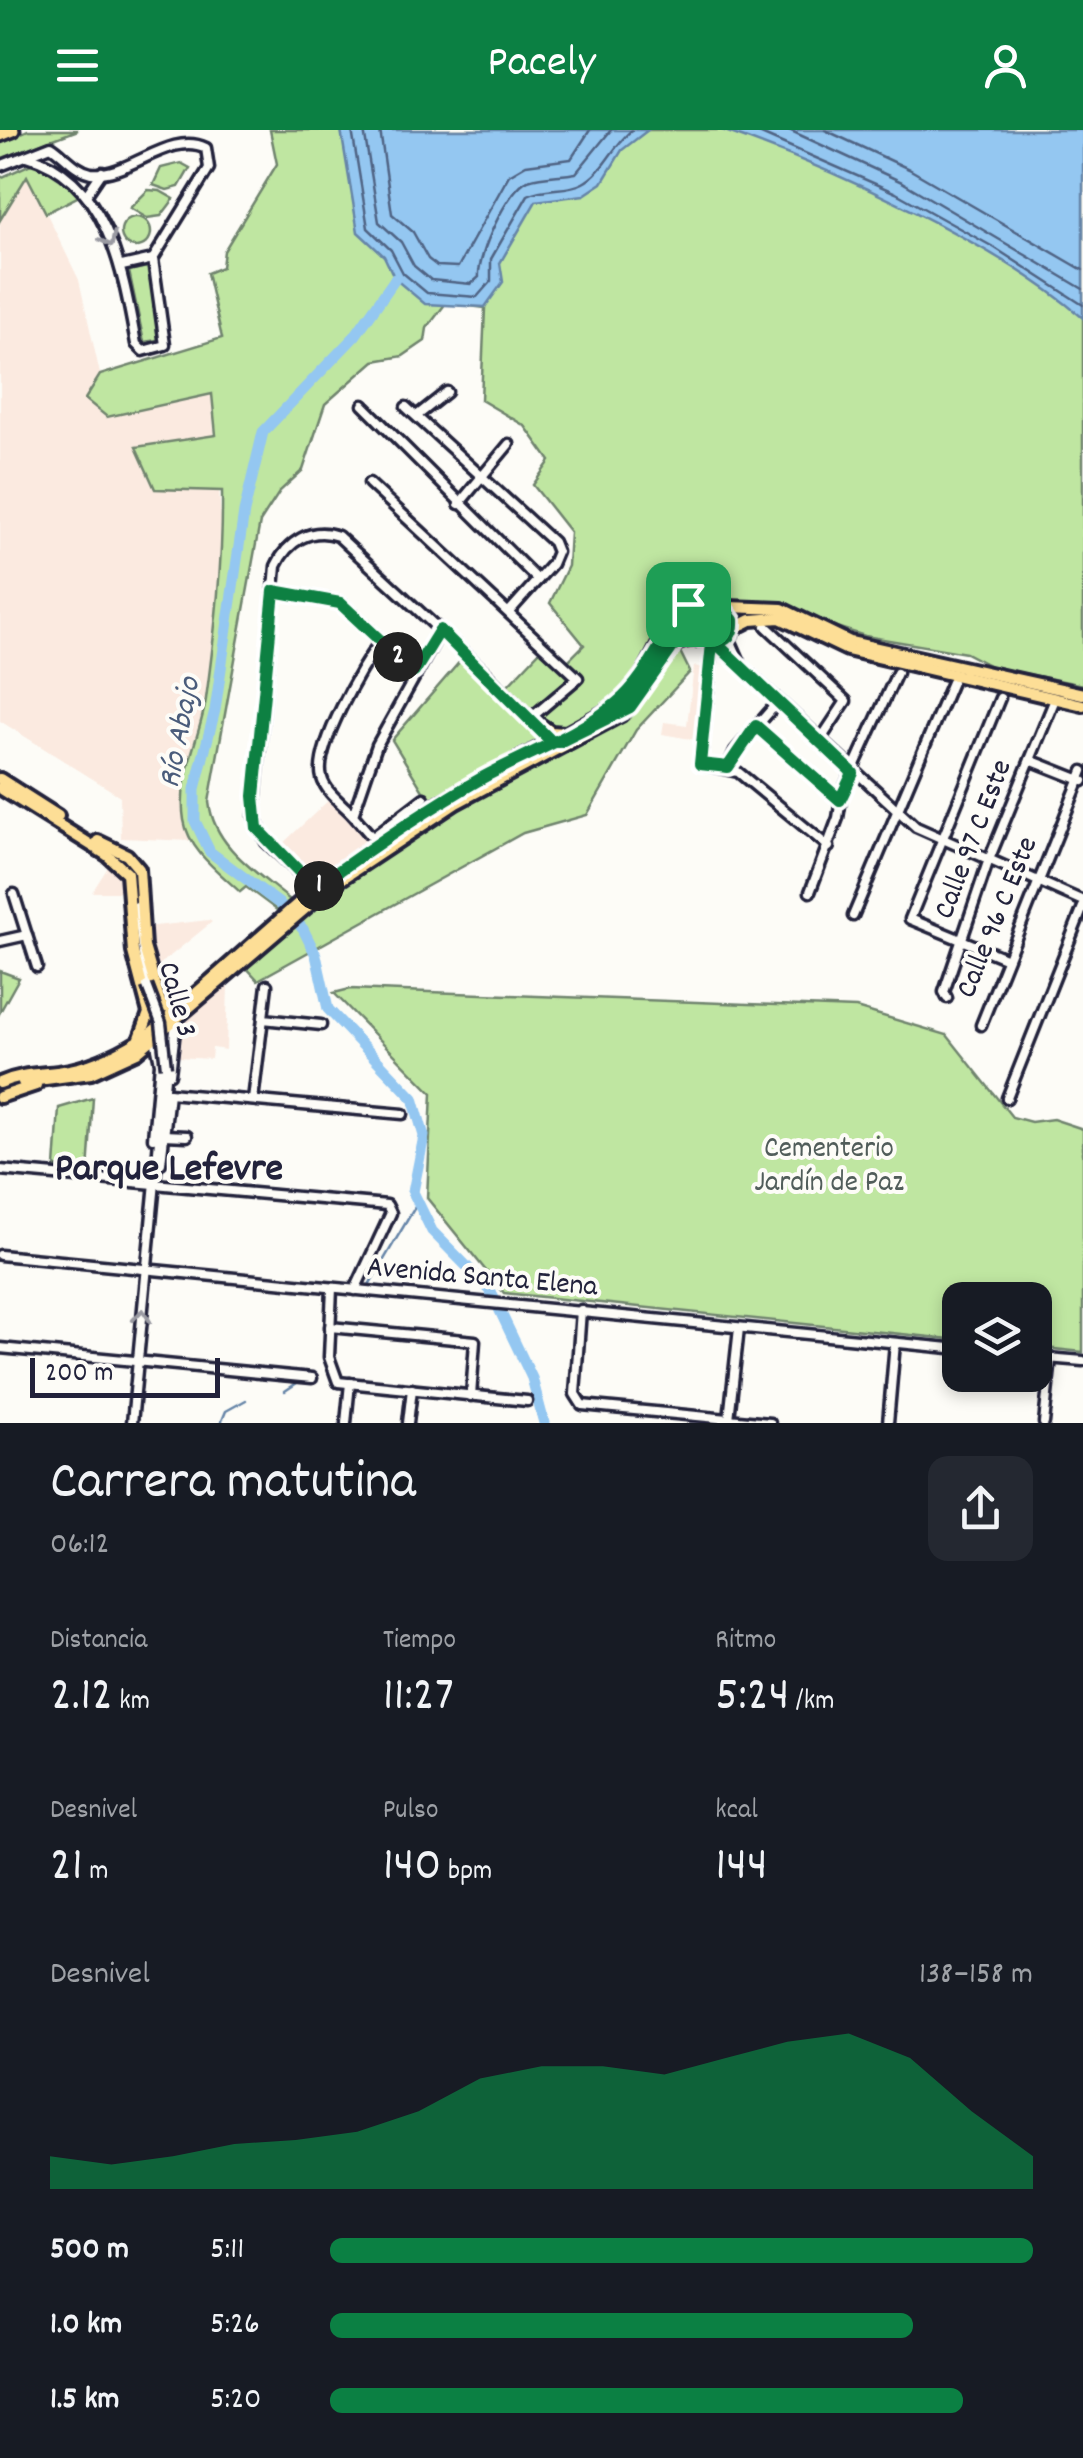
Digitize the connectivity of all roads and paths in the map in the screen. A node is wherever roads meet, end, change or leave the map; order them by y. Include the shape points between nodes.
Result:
1 (13, 130) edge
2 (0, 135) edge
3 (27, 156) junction
4 (0, 166) edge
5 (102, 172) junction
6 (87, 194) junction
7 (153, 259) junction
8 (122, 266) junction
9 (447, 392) dead end
10 (363, 405) dead end
11 (406, 407) dead end
12 (418, 415) junction
13 (509, 444) dead end
14 (483, 475) junction
15 (369, 483) dead end
16 (459, 504) junction
17 (538, 580) junction
18 (274, 591) junction
19 (726, 606) junction
20 (685, 608) junction
21 (509, 612) junction
22 (766, 626) dead end
23 (440, 630) junction
24 (731, 633) junction
25 (380, 640) junction
26 (699, 640) junction
27 (714, 643) junction
28 (730, 658) junction
29 (713, 662) junction
30 (414, 672) junction
31 (897, 673) dead end
32 (748, 674) junction
33 (952, 682) dead end
34 (1083, 694) edge
35 (1000, 698) dead end
36 (1055, 698) junction
37 (778, 702) junction
38 (1083, 705) edge
39 (630, 707) junction
40 (536, 722) junction
41 (756, 726) junction
42 (566, 733) junction
43 (551, 741) junction
44 (819, 742) junction
45 (534, 750) junction
46 (1030, 760) junction
47 (728, 767) junction
48 (853, 773) junction
49 (1082, 777) edge
50 (0, 779) edge
51 (0, 788) edge
52 (424, 798) dead end
53 (840, 800) junction
54 (896, 810) junction
55 (353, 814) junction
56 (375, 840) junction
57 (940, 842) junction
58 (107, 847) junction
59 (829, 848) junction
60 (988, 862) junction
61 (1037, 882) junction
62 (315, 888) junction
63 (810, 892) dead end
64 (14, 894) dead end
65 (1083, 904) edge
66 (300, 906) junction
67 (853, 916) dead end
68 (27, 935) junction
69 (962, 940) junction
70 (0, 942) edge
71 (1005, 958) junction
72 (37, 968) dead end
73 (267, 985) dead end
74 (947, 998) dead end
75 (161, 1004) junction
76 (149, 1014) junction
77 (177, 1017) junction
78 (263, 1019) junction
79 (321, 1025) dead end
80 (981, 1025) dead end
81 (155, 1039) junction
82 (139, 1041) junction
83 (54, 1076) junction
84 (1, 1086) edge
85 (169, 1094) junction
86 (1007, 1098) dead end
87 (253, 1100) junction
88 (404, 1114) dead end
89 (164, 1135) junction
90 (187, 1136) dead end
91 (0, 1170) edge
92 (154, 1180) junction
93 (0, 1255) edge
94 (146, 1270) junction
95 (332, 1288) junction
96 (355, 1290) junction
97 (581, 1310) junction
98 (330, 1327) junction
99 (739, 1328) junction
100 (895, 1342) junction
101 (942, 1347) edge
102 (0, 1348) edge
103 (1052, 1358) edge
104 (137, 1362) junction
105 (1083, 1362) edge
106 (312, 1378) dead end
107 (350, 1383) junction
108 (412, 1389) junction
109 (1047, 1392) edge
110 (472, 1396) junction
111 (528, 1402) dead end
112 (729, 1419) junction
113 (708, 1420) edge
114 (132, 1423) edge
115 (346, 1423) edge
116 (408, 1423) edge
117 (770, 1423) edge
118 (888, 1423) edge
119 (1044, 1423) edge

1 - 2 highway
3 - 4 street
3 - 5 street via 51,146 81,169
3 - 6 street via 72,176
5 - 6 street
5 - 7 street via 185,143 206,148 209,168
6 -> 8 street
7 - 8 street
7 - 8 street via 167,341 161,348 143,351 136,344
9 - 12 street
10 - 16 street
11 - 12 street
12 - 14 street
13 - 14 street
14 - 16 street
14 - 17 street via 553,542 557,552
15 - 21 street
16 - 17 street
17 - 21 street
18 - 23 street via 281,555 296,540 326,532
18 - 25 street via 331,598
18 - 62 street via 254,816 266,842
19 - 20 main road via 706,598
19 - 24 main road
19 - 34 main road via 782,609 850,642
20 - 26 main road via 684,624
20 - 42 main road via 630,691
21 - 40 street via 578,678
22 - 44 street via 846,701
23 - 30 street
23 - 40 street
24 - 27 main road
24 - 32 street
24 - 36 main road via 751,620 780,618 847,650
25 - 30 street
25 - 55 street via 348,690 321,766 325,786
26 - 27 main road
26 - 39 main road via 669,647
27 - 28 street
27 - 29 street
28 - 29 street
28 - 32 street
29 - 47 street via 700,764
30 - 55 street via 377,745
31 - 48 street
32 - 37 street
33 - 54 street
35 - 57 street
36 - 38 main road
36 - 46 street, Calle 97 C Este
37 - 41 street
37 - 44 street
39 - 43 main road
39 - 66 main road via 442,811
40 - 42 main road
40 - 43 street
40 - 45 main road
41 - 47 street
41 - 53 street
42 - 43 main road
43 - 45 main road
44 - 48 street
45 - 56 main road
46 - 49 street
46 - 60 street, Calle 97 C Este
47 - 59 street
48 - 53 street
48 - 54 street
49 - 61 street, Calle 96 C Este
50 - 58 main road
51 - 76 main road via 128,873 130,935
52 - 56 street
53 - 59 street
54 - 57 street
54 - 67 street
55 - 56 street
56 - 62 main road
57 - 60 street
57 - 69 street via 910,919
58 - 75 main road via 127,855 138,869 146,961
58 - 92 street, Calle 3, bridge via 137,880 137,933 165,1039
59 - 63 street
60 - 61 street
60 - 69 street, Calle 97 C Este
61 - 65 street
61 - 71 street, Calle 96 C Este
62 - 66 main road
64 - 68 street
65 - 86 street
66 - 77 main road
68 - 70 street
68 - 72 street
69 - 71 street
69 - 74 street, Calle 97 C Este
71 - 80 street, Calle 96 C Este
73 - 78 street
75 - 76 main road via 159,1014
75 - 77 main road
76 - 82 main road
77 - 81 main road
77 - 82 main road
77 - 85 street, Calle 3
78 - 79 street
78 - 87 street
81 - 83 main road via 107,1068
81 - 92 street, Calle 3 via 160,1063
82 - 83 main road
83 - 84 main road
83 - 84 main road
83 - 84 main road
85 - 87 street
85 - 89 street, Calle 3
87 - 88 street
89 - 90 street
89 - 92 street, Calle 3
91 - 92 street
92 - 94 street, Calle 3
92 - 96 street via 387,1204 391,1212
93 - 94 street, Avenida Santa Elena
94 - 95 street, Avenida Santa Elena
104 -> 94 street, Calle 3
95 - 96 street, Avenida Santa Elena
95 - 98 street
96 - 97 street, Avenida Santa Elena
97 - 99 street, Avenida Santa Elena
97 - 113 street via 575,1394 582,1405
98 - 107 street via 328,1356 338,1382
98 - 110 street via 475,1341
99 - 100 street, Avenida Santa Elena
99 - 112 street
100 - 101 street, Avenida Santa Elena
100 - 118 street
102 - 104 street
103 - 105 street
104 - 106 street
104 - 114 street, Calle 3
107 - 108 street
107 - 115 street
108 - 110 street
108 - 116 street
109 - 119 street
110 - 111 street
112 - 113 street
112 - 117 street

